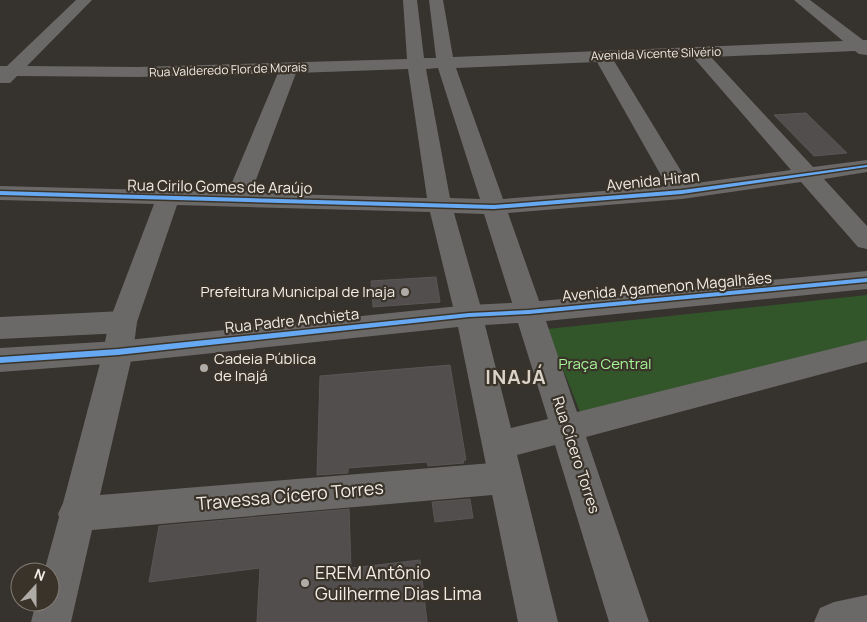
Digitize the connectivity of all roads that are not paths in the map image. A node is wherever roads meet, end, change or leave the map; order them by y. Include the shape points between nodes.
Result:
1 (85, 0) edge
2 (410, 0) edge
3 (436, 0) edge
4 (801, 0) edge
5 (865, 47) edge
6 (698, 52) junction
7 (602, 56) junction
8 (445, 62) junction
9 (416, 64) junction
10 (289, 68) junction
11 (4, 75) edge
12 (867, 166) edge
13 (808, 173) junction
14 (682, 192) junction
15 (0, 194) edge
16 (168, 199) junction
17 (236, 200) junction
18 (440, 206) junction
19 (494, 207) junction
20 (867, 242) edge
21 (867, 280) edge
22 (529, 312) junction
23 (469, 315) junction
24 (0, 328) edge
25 (120, 337) junction
26 (867, 351) edge
27 (0, 360) edge
28 (567, 429) junction
29 (501, 462) junction
30 (76, 514) junction
31 (867, 615) edge
32 (51, 622) edge
33 (538, 622) edge
34 (629, 622) edge
35 (834, 622) edge

1 - 11 street
2 - 9 street
3 - 8 street, Rua Cícero Torres
4 - 5 street
5 - 6 street, Avenida Vicente Silvério
6 - 7 street, Avenida Vicente Silvério
6 - 13 street
7 - 8 street, Avenida Vicente Silvério
7 - 14 street
8 - 9 street, Rua Valderedo Flor de Morais
8 - 19 street, Rua Cícero Torres
9 - 10 street, Rua Valderedo Flor de Morais
9 - 18 street
10 - 11 street, Rua Valderedo Flor de Morais
10 - 17 street
12 - 13 street, Avenida Hiran
13 - 14 street, Avenida Hiran
13 - 20 street
14 - 19 street, Avenida Hiran
15 - 16 street, Rua Cirilo Gomes de Araújo
16 - 17 street, Rua Cirilo Gomes de Araújo
16 - 25 street
17 - 18 street, Rua Cirilo Gomes de Araújo
18 - 19 street, Avenida Hiran
18 - 23 street
19 - 22 street, Rua Cícero Torres
21 - 22 street, Avenida Agamenon Magalhães
22 - 23 street, Avenida Agamenon Magalhães
22 - 28 street, Rua Cícero Torres
23 - 25 street, Rua Padre Anchieta
23 - 29 street
24 - 25 street
25 - 27 street
25 - 30 street
26 - 28 street
28 - 29 street
28 - 34 street, Rua Cícero Torres
29 - 30 street, Travessa Cícero Torres
29 - 33 street
30 - 32 street
31 - 35 street

